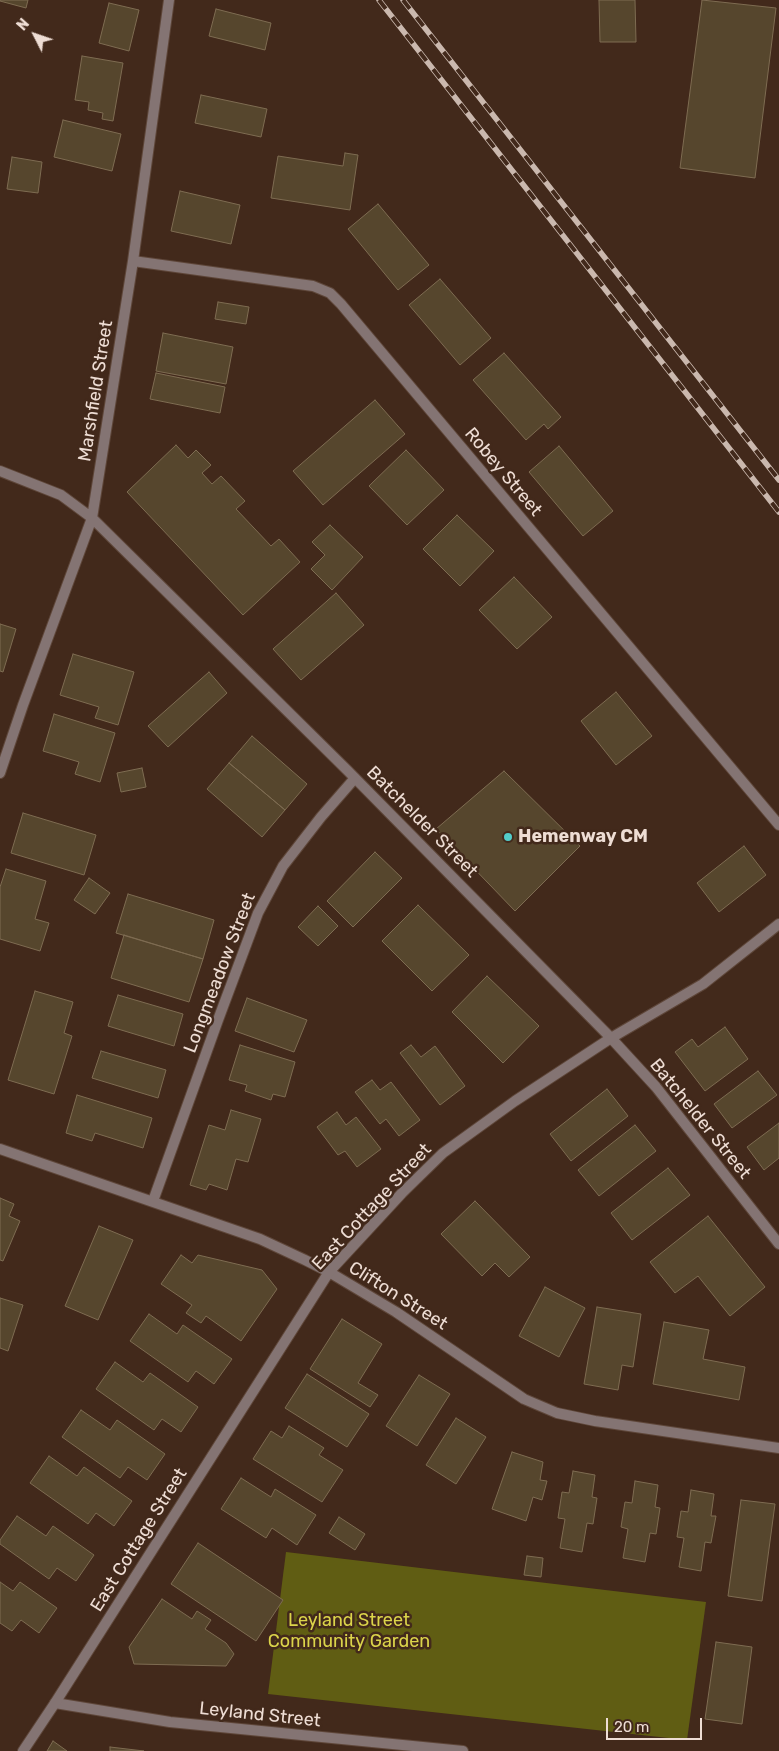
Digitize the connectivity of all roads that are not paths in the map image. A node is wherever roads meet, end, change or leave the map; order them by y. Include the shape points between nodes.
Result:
1 (169, 0) edge
2 (133, 261) junction
3 (0, 471) edge
4 (92, 518) junction
5 (0, 773) edge
6 (355, 778) junction
7 (779, 825) edge
8 (779, 924) edge
9 (611, 1038) junction
10 (0, 1149) edge
11 (153, 1201) junction
12 (779, 1244) edge
13 (329, 1272) junction
14 (779, 1448) edge
15 (55, 1702) junction
16 (23, 1751) edge
17 (463, 1751) edge

1 - 2 street, Marshfield Street
2 - 4 street, Marshfield Street
2 - 7 street, Robey Street via 313,286 330,293
3 - 4 street, Batchelder Street via 60,495
4 - 5 street, Marshfield Street
4 - 6 street, Batchelder Street
6 - 9 street, Batchelder Street
6 - 11 street, Longmeadow Street via 283,866 258,913
8 - 9 street, East Cottage Street via 703,984
9 - 12 street, Batchelder Street via 656,1086
9 - 13 street, East Cottage Street via 443,1153
10 - 11 street, Clifton Street
11 - 13 street, Clifton Street via 260,1239
13 - 14 street, Clifton Street via 396,1312 524,1399 557,1413
13 - 15 street, East Cottage Street
15 - 16 street, East Cottage Street
15 - 17 street, Leyland Street via 170,1722

